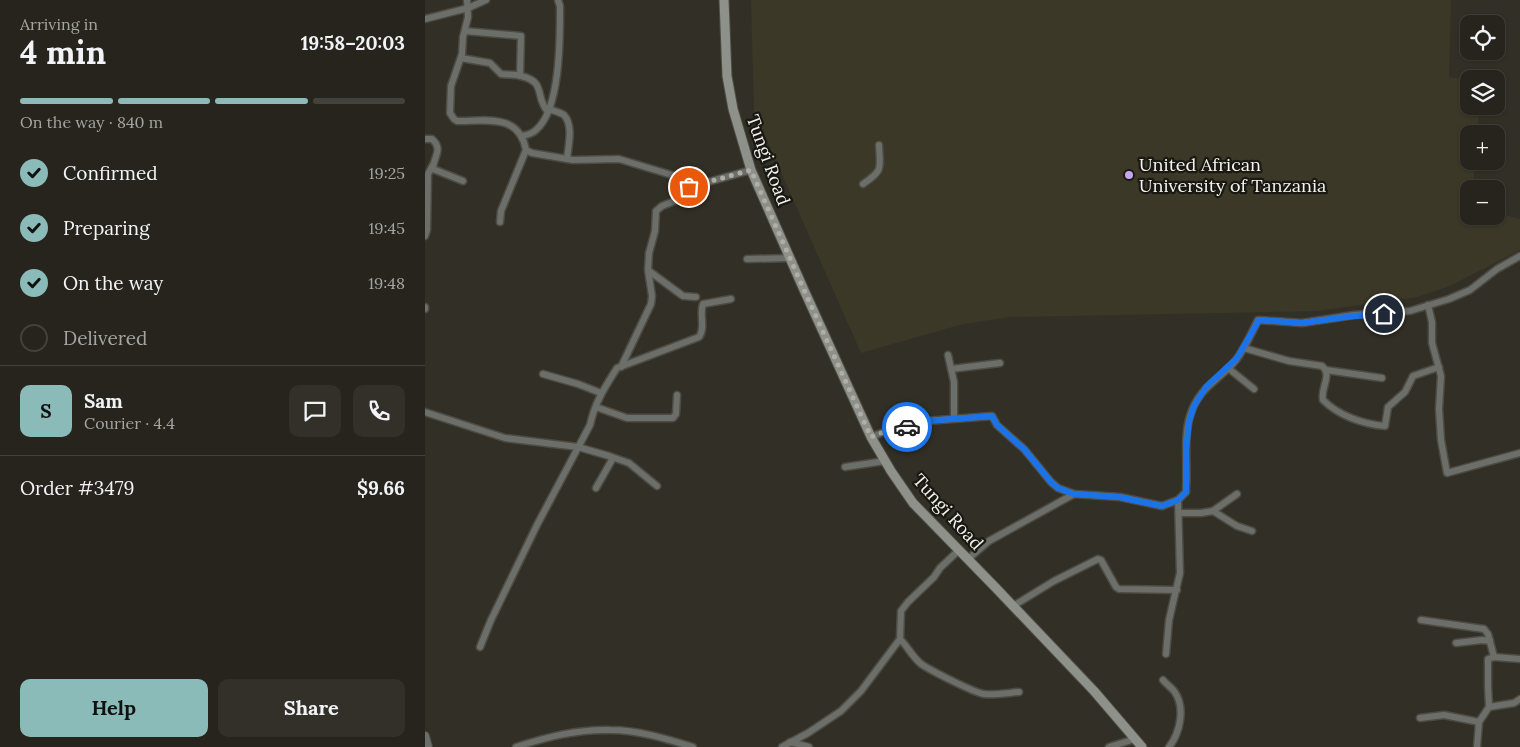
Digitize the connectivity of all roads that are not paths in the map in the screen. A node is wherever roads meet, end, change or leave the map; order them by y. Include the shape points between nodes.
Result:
1 (466, 0) edge
2 (486, 0) edge
3 (558, 0) edge
4 (724, 0) edge
5 (468, 8) junction
6 (455, 12) junction
7 (425, 19) edge
8 (465, 31) junction
9 (461, 58) junction
10 (520, 76) junction
11 (548, 111) junction
12 (522, 136) junction
13 (425, 139) edge
14 (879, 145) dead end
15 (526, 150) junction
16 (567, 159) junction
17 (433, 165) junction
18 (751, 170) junction
19 (463, 181) dead end
20 (695, 182) junction
21 (863, 184) dead end
22 (426, 212) edge
23 (500, 222) dead end
24 (425, 236) edge
25 (1520, 256) edge
26 (790, 258) junction
27 (747, 259) dead end
28 (648, 270) junction
29 (696, 297) dead end
30 (731, 299) dead end
31 (1428, 306) junction
32 (1244, 348) junction
33 (947, 354) dead end
34 (1000, 363) dead end
35 (621, 367) junction
36 (1439, 367) junction
37 (1228, 368) junction
38 (951, 369) junction
39 (1326, 370) junction
40 (543, 374) dead end
41 (1382, 378) dead end
42 (1255, 389) dead end
43 (601, 392) junction
44 (677, 396) dead end
45 (596, 407) junction
46 (425, 412) edge
47 (954, 418) junction
48 (871, 437) junction
49 (578, 447) junction
50 (1520, 453) edge
51 (613, 458) junction
52 (885, 462) junction
53 (845, 467) dead end
54 (657, 486) dead end
55 (596, 488) dead end
56 (1074, 494) junction
57 (1237, 494) dead end
58 (1178, 500) junction
59 (1213, 510) junction
60 (1179, 513) junction
61 (1252, 531) dead end
62 (959, 550) junction
63 (968, 559) junction
64 (1177, 590) junction
65 (1013, 606) junction
66 (1421, 620) dead end
67 (900, 639) junction
68 (1490, 641) junction
69 (1456, 643) dead end
70 (480, 647) dead end
71 (1166, 654) dead end
72 (1494, 657) junction
73 (1520, 659) edge
74 (1163, 680) dead end
75 (1019, 692) dead end
76 (1520, 699) edge
77 (1489, 707) junction
78 (1420, 718) dead end
79 (1479, 722) junction
80 (425, 736) edge
81 (1135, 739) junction
82 (790, 742) junction
83 (428, 747) edge
84 (516, 747) edge
85 (693, 747) edge
86 (782, 747) edge
87 (809, 747) edge
88 (1109, 747) edge
89 (1142, 747) edge
90 (1169, 747) edge
91 (1477, 747) edge

1 - 5 street
1 - 6 street
2 - 5 street
3 - 11 street via 559,55
4 - 18 main road, Tungi Road via 727,76 734,116
5 - 6 street
5 - 8 street
6 - 7 street
8 - 9 street
8 - 10 street via 521,36
9 - 10 street via 490,63 501,74
9 - 12 street via 451,86 450,110 454,119 501,122 517,129
10 - 11 street via 537,83 542,106
11 - 12 street via 537,130
11 - 16 street via 562,114 567,121
12 - 15 street
13 - 17 street via 432,139 438,147
14 - 21 street via 880,168 877,175
15 - 16 street
15 - 23 street via 501,211
16 - 20 street via 619,159
17 - 19 street via 434,170
17 - 22 street via 428,172
18 - 20 street via 708,182
18 - 26 main road, Tungi Road
20 - 28 street via 677,200 656,211
22 - 24 street
25 - 31 street via 1470,290
26 - 27 street
26 - 48 main road, Tungi Road
28 - 29 street via 683,296
28 - 35 street via 651,304
30 - 35 street via 703,304 699,337
31 - 32 street via 1397,313 1302,323 1259,320
31 - 36 street via 1432,322 1431,343
32 - 37 street
32 - 39 street via 1289,361 1319,365
33 - 38 street
34 - 38 street
35 - 43 street
36 - 39 street via 1413,376 1405,392 1388,407 1385,426 1361,422 1328,405 1323,400
36 - 50 street via 1441,440 1447,473
37 - 42 street
37 - 58 street via 1206,387 1191,414 1186,451 1187,488
38 - 47 street
39 - 41 street
40 - 43 street
43 - 45 street
44 - 45 street via 673,418 627,418
45 - 49 street
46 - 49 street via 505,438
47 - 48 street via 894,428
47 - 56 street via 992,416 1051,482
48 - 52 main road, Tungi Road
49 - 51 street
49 - 70 street
51 - 54 street via 629,463
51 - 55 street
52 - 53 street
52 - 62 main road, Tungi Road via 913,503
56 - 58 street via 1128,498 1162,506
56 - 63 street via 989,541
57 - 59 street
58 - 60 street
59 - 60 street
59 - 61 street via 1237,526
60 - 64 street via 1180,573
62 - 63 main road, Tungi Road
62 - 67 street via 901,611
63 - 65 main road, Tungi Road
64 - 65 street via 1119,590 1098,559
64 - 71 street via 1169,620
65 - 81 main road, Tungi Road
66 - 68 street via 1483,629
67 - 75 street via 921,663 981,694
67 - 82 street via 848,704 833,717
68 - 69 street
68 - 72 street
72 - 73 street
72 - 77 street via 1488,661
74 - 90 street via 1176,694 1180,711 1177,732
76 - 77 street
77 - 79 street
78 - 79 street via 1444,715
79 - 91 street
80 - 83 street
81 - 88 street
81 - 89 main road, Tungi Road
82 - 86 street
82 - 87 street
84 - 85 street via 571,733 611,730

